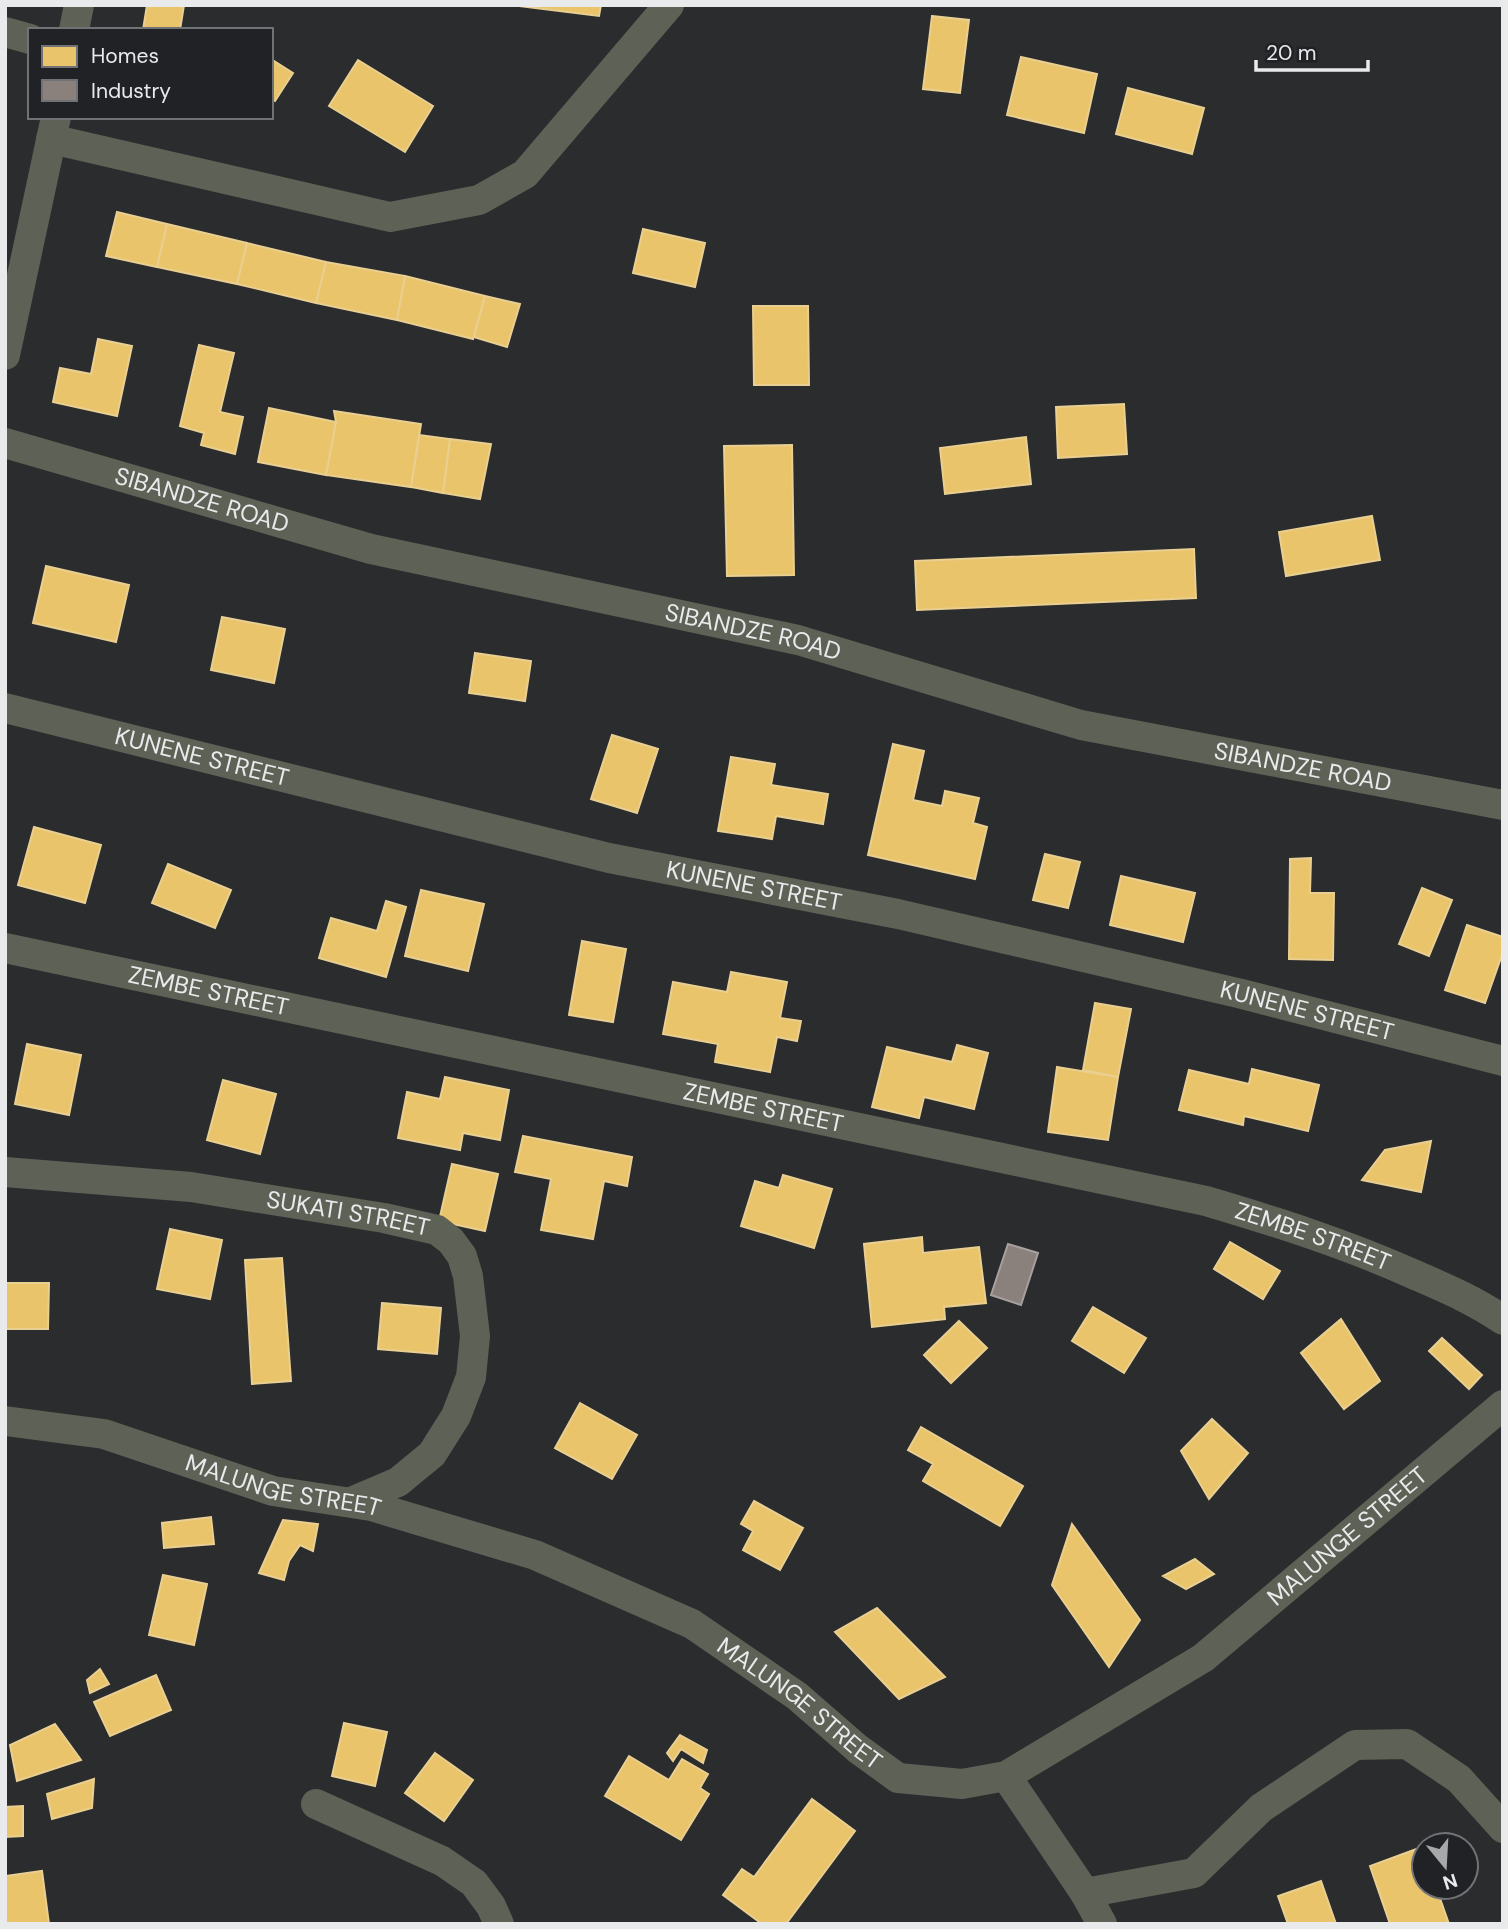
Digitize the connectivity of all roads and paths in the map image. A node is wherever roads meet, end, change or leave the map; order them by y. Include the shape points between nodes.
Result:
1 (79, 5) edge
2 (669, 5) edge
3 (74, 28) edge
4 (5, 32) edge
5 (28, 39) edge
6 (53, 128) edge
7 (5, 355) edge
8 (5, 443) edge
9 (5, 708) edge
10 (1503, 805) edge
11 (5, 948) edge
12 (1503, 1061) edge
13 (5, 1172) edge
14 (1503, 1321) edge
15 (1503, 1405) edge
16 (5, 1421) edge
17 (351, 1502) junction
18 (1006, 1776) junction
19 (316, 1804) dead end
20 (1503, 1828) edge
21 (1085, 1894) junction
22 (499, 1924) edge
23 (1102, 1924) edge

1 - 3 street
2 - 6 street via 524,174 479,200 390,218
4 - 5 street
6 - 7 street
8 - 10 street, SIBANDZE ROAD via 371,550 798,640 1081,725
9 - 12 street, KUNENE STREET via 609,858 898,914
11 - 14 street, ZEMBE STREET via 1206,1201 1387,1262 1474,1300
13 - 17 street, SUKATI STREET via 205,1189 384,1218 437,1230 451,1241 463,1256 468,1276 475,1336 471,1377 456,1416 432,1454 398,1482
15 - 18 street, MALUNGE STREET via 1203,1658
16 - 17 street, MALUNGE STREET via 104,1434 273,1491
17 - 18 street, MALUNGE STREET via 535,1555 692,1624 797,1696 898,1778 962,1784
18 - 21 street
19 - 22 street via 442,1861 474,1884
20 - 21 street via 1459,1779 1407,1744 1355,1745 1261,1808 1194,1873
21 - 23 street

